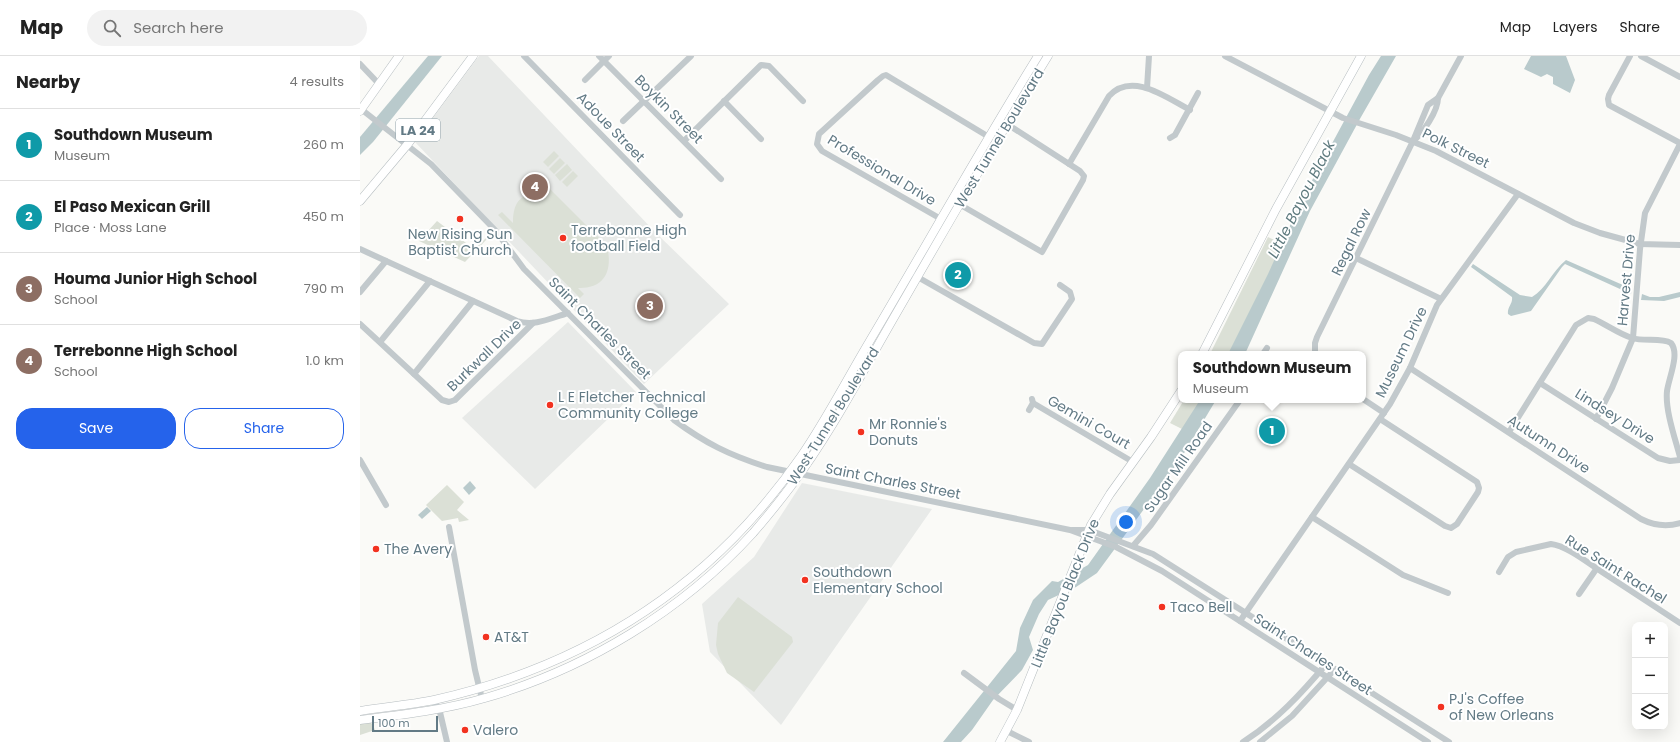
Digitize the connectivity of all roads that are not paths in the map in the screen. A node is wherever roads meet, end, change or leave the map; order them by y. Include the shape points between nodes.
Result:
1 (399, 56) edge
2 (473, 56) edge
3 (524, 56) edge
4 (599, 56) edge
5 (609, 56) edge
6 (691, 56) edge
7 (1038, 56) edge
8 (1048, 56) edge
9 (1149, 56) edge
10 (1225, 56) edge
11 (1362, 56) edge
12 (1461, 56) edge
13 (1630, 56) edge
14 (1641, 56) edge
15 (604, 61) junction
16 (360, 64) edge
17 (1680, 77) edge
18 (585, 80) dead end
19 (379, 84) junction
20 (1147, 88) junction
21 (1198, 93) dead end
22 (1438, 98) junction
23 (644, 101) junction
24 (724, 101) junction
25 (803, 101) dead end
26 (361, 110) edge
27 (1190, 110) junction
28 (1425, 110) junction
29 (1331, 112) junction
30 (1433, 114) junction
31 (623, 121) dead end
32 (1007, 124) junction
33 (989, 137) junction
34 (1170, 138) dead end
35 (761, 139) dead end
36 (1413, 141) junction
37 (684, 142) junction
38 (1680, 144) edge
39 (407, 145) junction
40 (1069, 164) junction
41 (721, 179) dead end
42 (1518, 194) junction
43 (360, 202) edge
44 (956, 202) junction
45 (680, 215) dead end
46 (940, 219) junction
47 (1640, 244) junction
48 (1680, 245) edge
49 (360, 249) edge
50 (1356, 258) junction
51 (386, 261) junction
52 (914, 275) junction
53 (430, 281) junction
54 (1060, 285) dead end
55 (360, 292) edge
56 (1441, 299) junction
57 (473, 302) junction
58 (568, 313) junction
59 (533, 323) junction
60 (360, 324) edge
61 (1633, 338) junction
62 (380, 342) junction
63 (1267, 348) dead end
64 (1204, 351) edge
65 (1265, 351) edge
66 (1315, 351) edge
67 (1410, 368) junction
68 (414, 374) junction
69 (1540, 383) junction
70 (1178, 395) edge
71 (1366, 401) edge
72 (1238, 403) edge
73 (1029, 410) dead end
74 (1384, 413) junction
75 (1380, 419) junction
76 (1596, 419) junction
77 (1509, 432) junction
78 (1680, 457) edge
79 (360, 460) edge
80 (1680, 460) edge
81 (1133, 462) junction
82 (1349, 464) junction
83 (789, 472) junction
84 (799, 475) junction
85 (386, 505) dead end
86 (1312, 516) junction
87 (1680, 523) edge
88 (449, 527) dead end
89 (1087, 533) junction
90 (1100, 538) junction
91 (1133, 546) junction
92 (1597, 568) junction
93 (1499, 572) dead end
94 (1448, 593) dead end
95 (1579, 594) dead end
96 (1247, 612) junction
97 (1240, 621) junction
98 (1680, 623) edge
99 (1327, 663) junction
100 (1335, 669) junction
101 (1319, 672) junction
102 (964, 673) dead end
103 (1328, 677) junction
104 (480, 689) junction
105 (482, 699) junction
106 (432, 700) junction
107 (439, 708) junction
108 (1018, 710) junction
109 (361, 712) edge
110 (360, 720) edge
111 (1006, 731) junction
112 (1003, 741) edge
113 (447, 742) edge
114 (1029, 742) edge
115 (1243, 742) edge
116 (1260, 742) edge
117 (1428, 742) edge
118 (1449, 742) edge

1 - 19 main road
2 - 39 main road, LA 24
3 - 45 street, Adoue Street
4 - 15 street, Boykin Street
5 - 15 street
6 - 23 street
7 - 33 main road, West Tunnel Boulevard
8 - 32 main road, West Tunnel Boulevard
9 - 20 street
10 - 29 street, Polk Street
11 - 29 main road
12 - 22 street
13 - 38 street via 1608,96 1609,105
14 - 17 street
15 - 18 street
15 - 23 street, Boykin Street
16 - 19 street
19 - 26 main road
20 - 27 street
20 - 40 street via 1129,85 1114,90
21 - 27 street
22 - 28 street
22 - 30 street
23 - 31 street
23 - 37 street, Boykin Street
24 - 25 street via 764,65 769,66
24 - 35 street
24 - 37 street
26 - 39 street, Saint Charles Street
27 - 34 street via 1175,135
28 - 30 street
28 - 36 street
29 - 36 street, Polk Street
29 - 64 main road via 1276,209
30 - 36 street via 1420,136
32 - 40 street
32 - 44 main road, West Tunnel Boulevard
33 - 44 main road, West Tunnel Boulevard
33 - 46 street, Professional Drive via 886,75 819,134 817,144 822,151
36 - 42 street, Polk Street
36 - 50 street, Regal Row
37 - 41 street, Boykin Street
38 - 47 street, Harvest Drive via 1647,209
39 - 43 main road, LA 24
39 - 58 street, Saint Charles Street via 431,164 465,198 495,230 524,268
40 - 44 street via 1080,171 1084,176 1083,180 1042,252
42 - 47 street, Polk Street via 1580,225
42 - 56 street, Museum Drive
44 - 46 main road, West Tunnel Boulevard
44 - 52 main road, West Tunnel Boulevard
46 - 52 main road, West Tunnel Boulevard
47 - 48 street, Polk Street
47 - 61 street, Harvest Drive
49 - 51 street
50 - 56 street
50 - 66 street, Regal Row via 1318,336
51 - 53 street
51 - 55 street
52 - 54 street via 1034,343 1042,344 1072,299 1070,292
52 - 83 main road, West Tunnel Boulevard via 807,448
52 - 84 main road, West Tunnel Boulevard via 828,430
53 - 57 street
53 - 62 street
56 - 67 street, Museum Drive via 1430,318
57 - 59 street via 525,324
57 - 68 street
58 - 59 street
58 - 83 street, Saint Charles Street via 674,420 695,436 743,460
59 - 68 street, Burkwall Drive via 452,402 442,400
60 - 62 street, Burkwall Drive
61 - 69 street via 1594,319 1582,320 1576,325
61 - 76 street, Harvest Drive
61 - 78 street via 1668,342 1677,349 1678,362 1667,393
62 - 68 street, Burkwall Drive
63 - 65 street
67 - 74 street, Museum Drive
67 - 77 street, Autumn Drive
69 - 76 street, Lindsey Drive
69 - 77 street
70 - 81 main road, Little Bayou Black Drive
71 - 74 street
72 - 91 street, Sugar Mill Road via 1151,525
73 - 81 street, Gemini Court via 1033,401
74 - 75 street, Museum Drive
75 - 82 street, Museum Drive
75 - 82 street via 1477,482 1478,490 1457,524 1449,528
76 - 80 street, Lindsey Drive via 1658,458
77 - 87 street, Autumn Drive via 1641,519 1662,525
79 - 85 street
81 - 89 main road, Little Bayou Black Drive
82 - 86 street, Museum Drive
83 - 84 street, Saint Charles Street
83 - 104 main road, West Tunnel Boulevard via 762,508 720,552 693,577 645,613 609,635 561,659
84 - 89 street, Saint Charles Street
84 - 105 main road, West Tunnel Boulevard via 754,532 695,588 659,616 624,638 564,669 513,690
86 - 94 street via 1403,575
86 - 96 street, Museum Drive
88 - 104 street
89 - 90 street, Saint Charles Street
89 - 108 main road, Little Bayou Black Drive
90 - 91 street, Saint Charles Street via 1121,541
90 - 97 street, Saint Charles Street via 1151,565
91 - 96 street, Saint Charles Street via 1153,554
92 - 93 street, Rue Saint Rachel via 1563,547 1551,544 1516,552 1508,557
92 - 95 street
92 - 98 street, Rue Saint Rachel
96 - 97 street, Museum Drive
96 - 99 street, Saint Charles Street
97 - 101 street, Saint Charles Street
99 - 100 street, Saint Charles Street
99 - 101 street
100 - 103 street
100 - 118 street, Saint Charles Street
101 - 103 street, Saint Charles Street
101 - 115 street via 1282,713
102 - 108 street
103 - 116 street via 1292,716
103 - 117 street, Saint Charles Street
104 - 105 street
104 - 106 main road, West Tunnel Boulevard
105 - 107 main road, West Tunnel Boulevard
106 - 107 street
106 - 109 main road, West Tunnel Boulevard
107 - 110 main road, West Tunnel Boulevard
107 - 113 street
108 - 111 main road, Little Bayou Black Drive
111 - 112 main road, Little Bayou Black Drive
111 - 114 street

